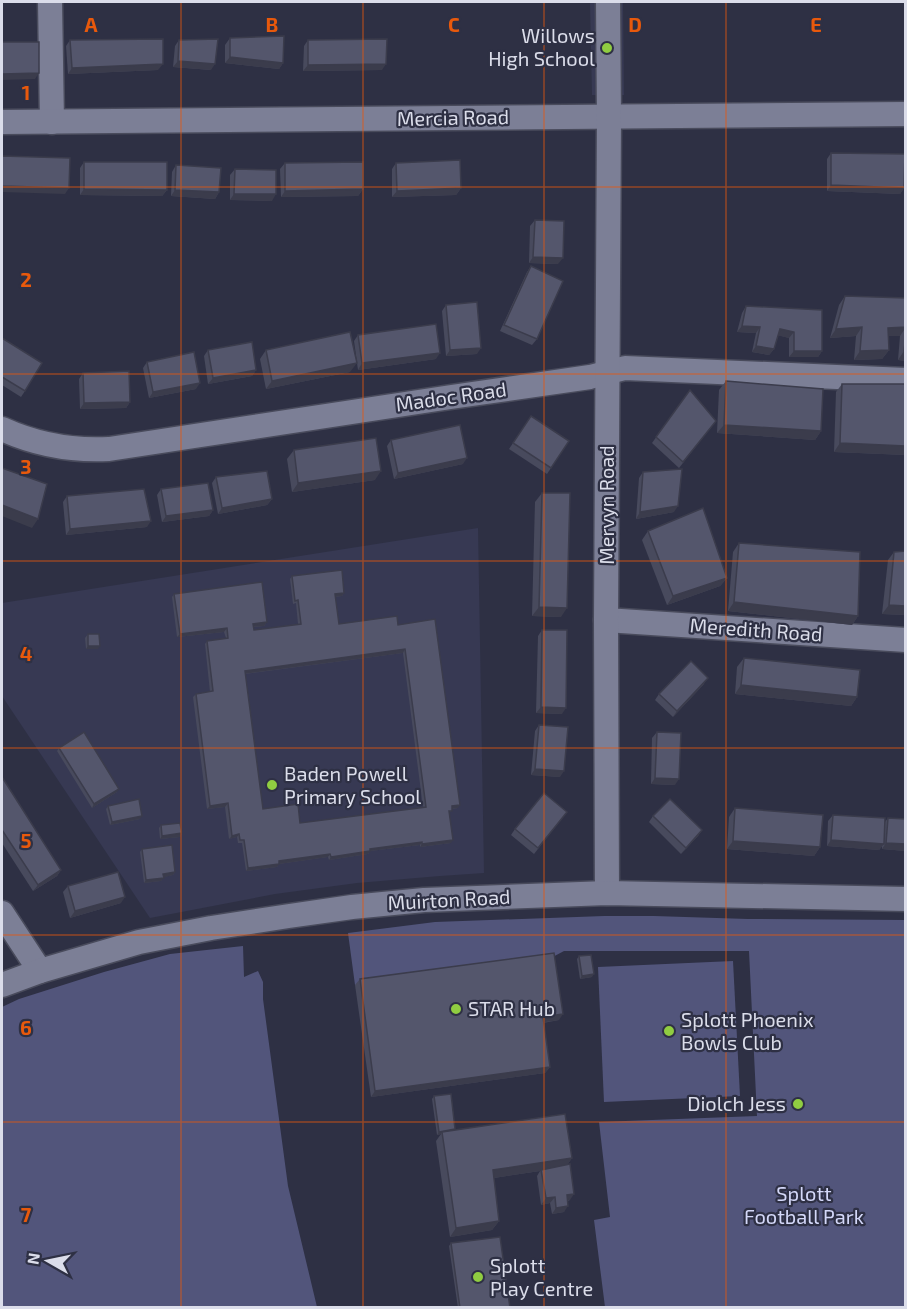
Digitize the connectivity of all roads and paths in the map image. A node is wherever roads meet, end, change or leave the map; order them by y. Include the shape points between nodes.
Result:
1 (50, 2) edge
2 (608, 2) edge
3 (906, 114) edge
4 (609, 117) junction
5 (2, 122) edge
6 (52, 122) junction
7 (607, 374) junction
8 (906, 380) edge
9 (2, 429) edge
10 (606, 620) junction
11 (906, 640) edge
12 (607, 893) junction
13 (906, 899) edge
14 (2, 913) edge
15 (40, 971) junction
16 (2, 985) edge

1 - 6 street
2 - 4 street, Mervyn Road
3 - 4 street, Mercia Road
4 - 6 street, Mercia Road
4 - 7 street, Mervyn Road
5 - 6 street, Mercia Road
7 - 8 street, Madoc Road via 625,368
7 - 9 street, Madoc Road via 109,449 66,449
7 - 10 street, Mervyn Road
10 - 11 street, Meredith Road
10 - 12 street, Mervyn Road
12 - 13 street, Muirton Road
12 - 15 street, Muirton Road via 424,900 352,907 150,940
14 - 15 street
15 - 16 street, Muirton Road

